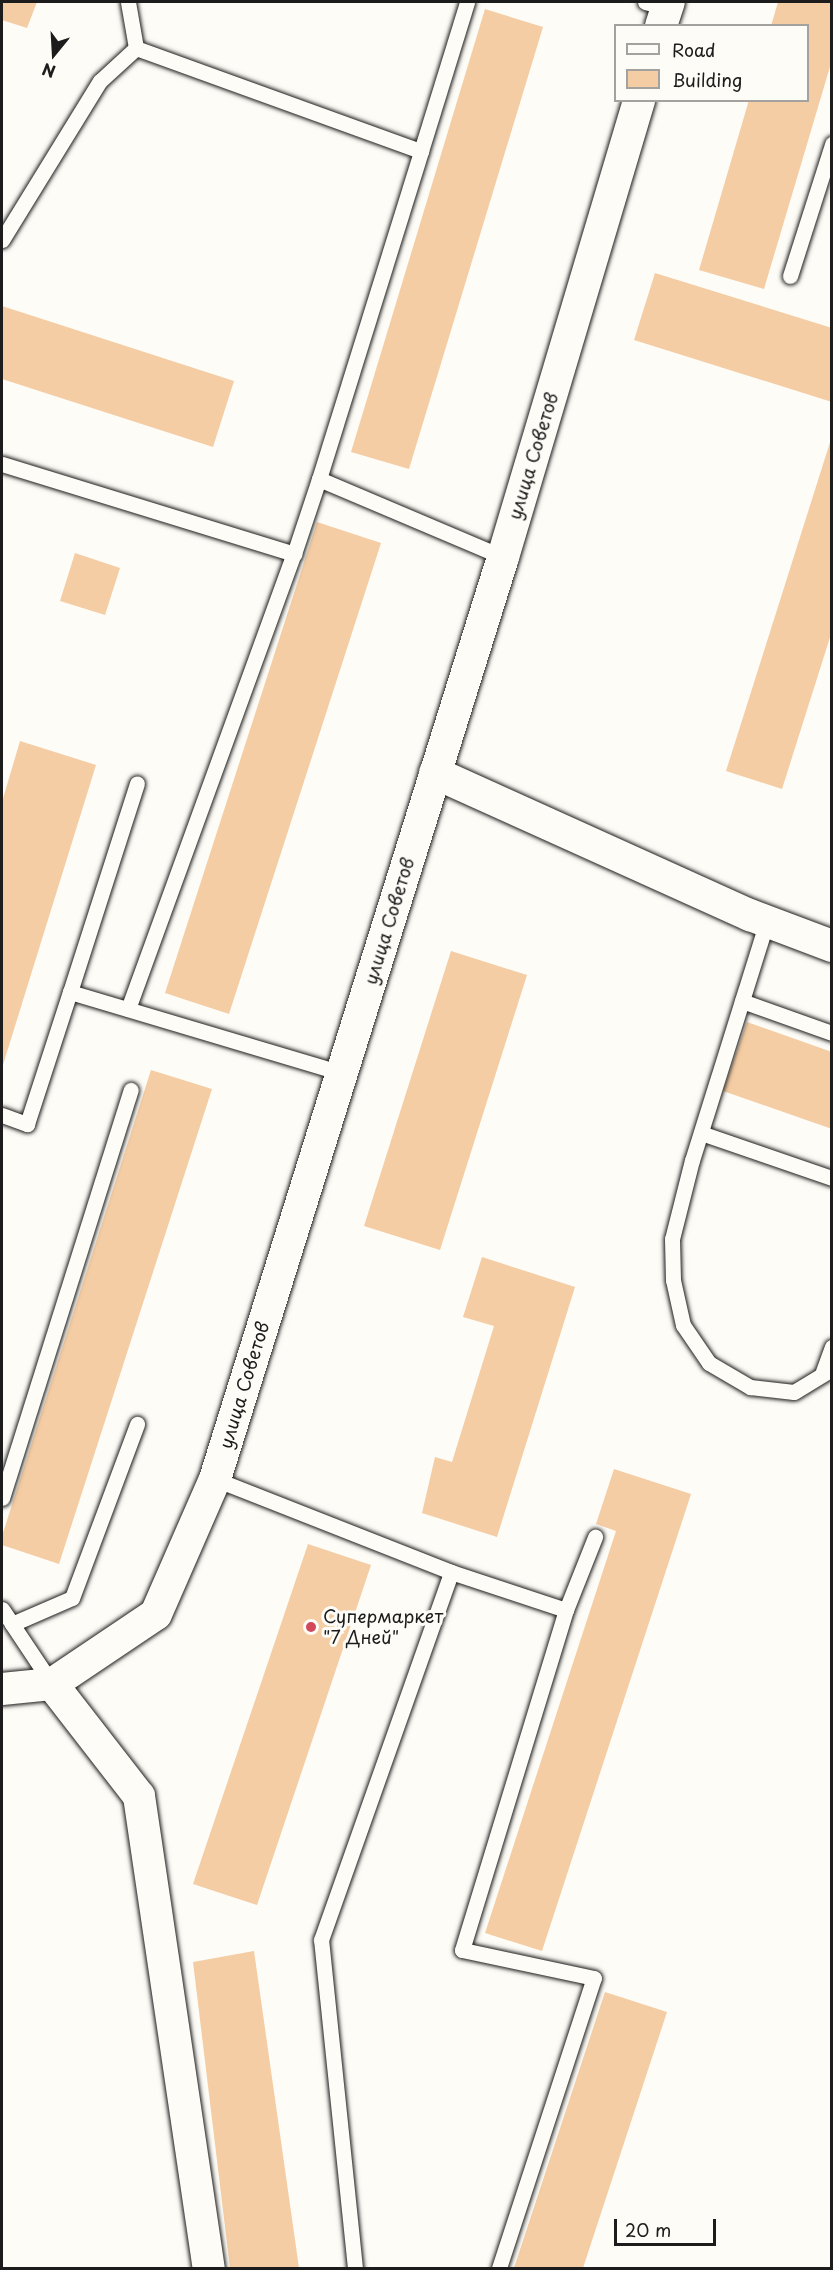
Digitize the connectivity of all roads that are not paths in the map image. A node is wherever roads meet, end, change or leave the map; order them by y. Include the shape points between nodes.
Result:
1 (128, 2) edge
2 (467, 2) edge
3 (136, 48) junction
4 (638, 102) edge
5 (831, 144) edge
6 (421, 151) junction
7 (2, 240) edge
8 (790, 276) dead end
9 (2, 464) edge
10 (319, 479) junction
11 (294, 554) junction
12 (503, 557) junction
13 (435, 772) junction
14 (137, 783) dead end
15 (767, 921) junction
16 (831, 946) edge
17 (70, 992) junction
18 (742, 1001) junction
19 (128, 1009) junction
20 (831, 1033) edge
21 (342, 1073) junction
22 (131, 1090) dead end
23 (2, 1115) edge
24 (701, 1133) junction
25 (831, 1178) edge
26 (831, 1347) edge
27 (827, 1372) edge
28 (137, 1425) dead end
29 (215, 1479) junction
30 (2, 1498) edge
31 (596, 1537) dead end
32 (451, 1572) junction
33 (2, 1609) edge
34 (566, 1610) junction
35 (12, 1624) junction
36 (52, 1684) junction
37 (2, 1689) edge
38 (209, 2268) edge
39 (355, 2268) edge
40 (499, 2268) edge

1 - 3 lane
2 - 6 lane
3 - 6 lane
3 - 7 lane via 100,81
4 - 12 street, улица Советов
5 - 8 lane
6 - 10 lane
9 - 11 lane
10 - 11 lane
10 - 12 lane
11 - 19 lane
12 - 13 street, улица Советов
13 - 15 street
13 - 21 street, улица Советов
14 - 17 lane
15 - 16 street
15 - 18 lane
17 - 19 lane
17 - 23 lane via 27,1124
18 - 20 lane
18 - 24 lane
19 - 21 lane
21 - 29 street, улица Советов
22 - 30 lane
24 - 25 lane
24 - 27 lane via 672,1239 673,1280 683,1325 709,1363 750,1387 794,1392
26 - 27 lane
28 - 35 lane via 72,1598
29 - 32 lane
29 - 36 street, улица Советов via 156,1614
31 - 34 lane
32 - 34 lane
32 - 39 lane via 321,1940
33 - 35 lane
34 - 40 lane via 462,1950 594,1978
35 - 36 lane
36 - 37 street
36 - 38 street via 139,1796

